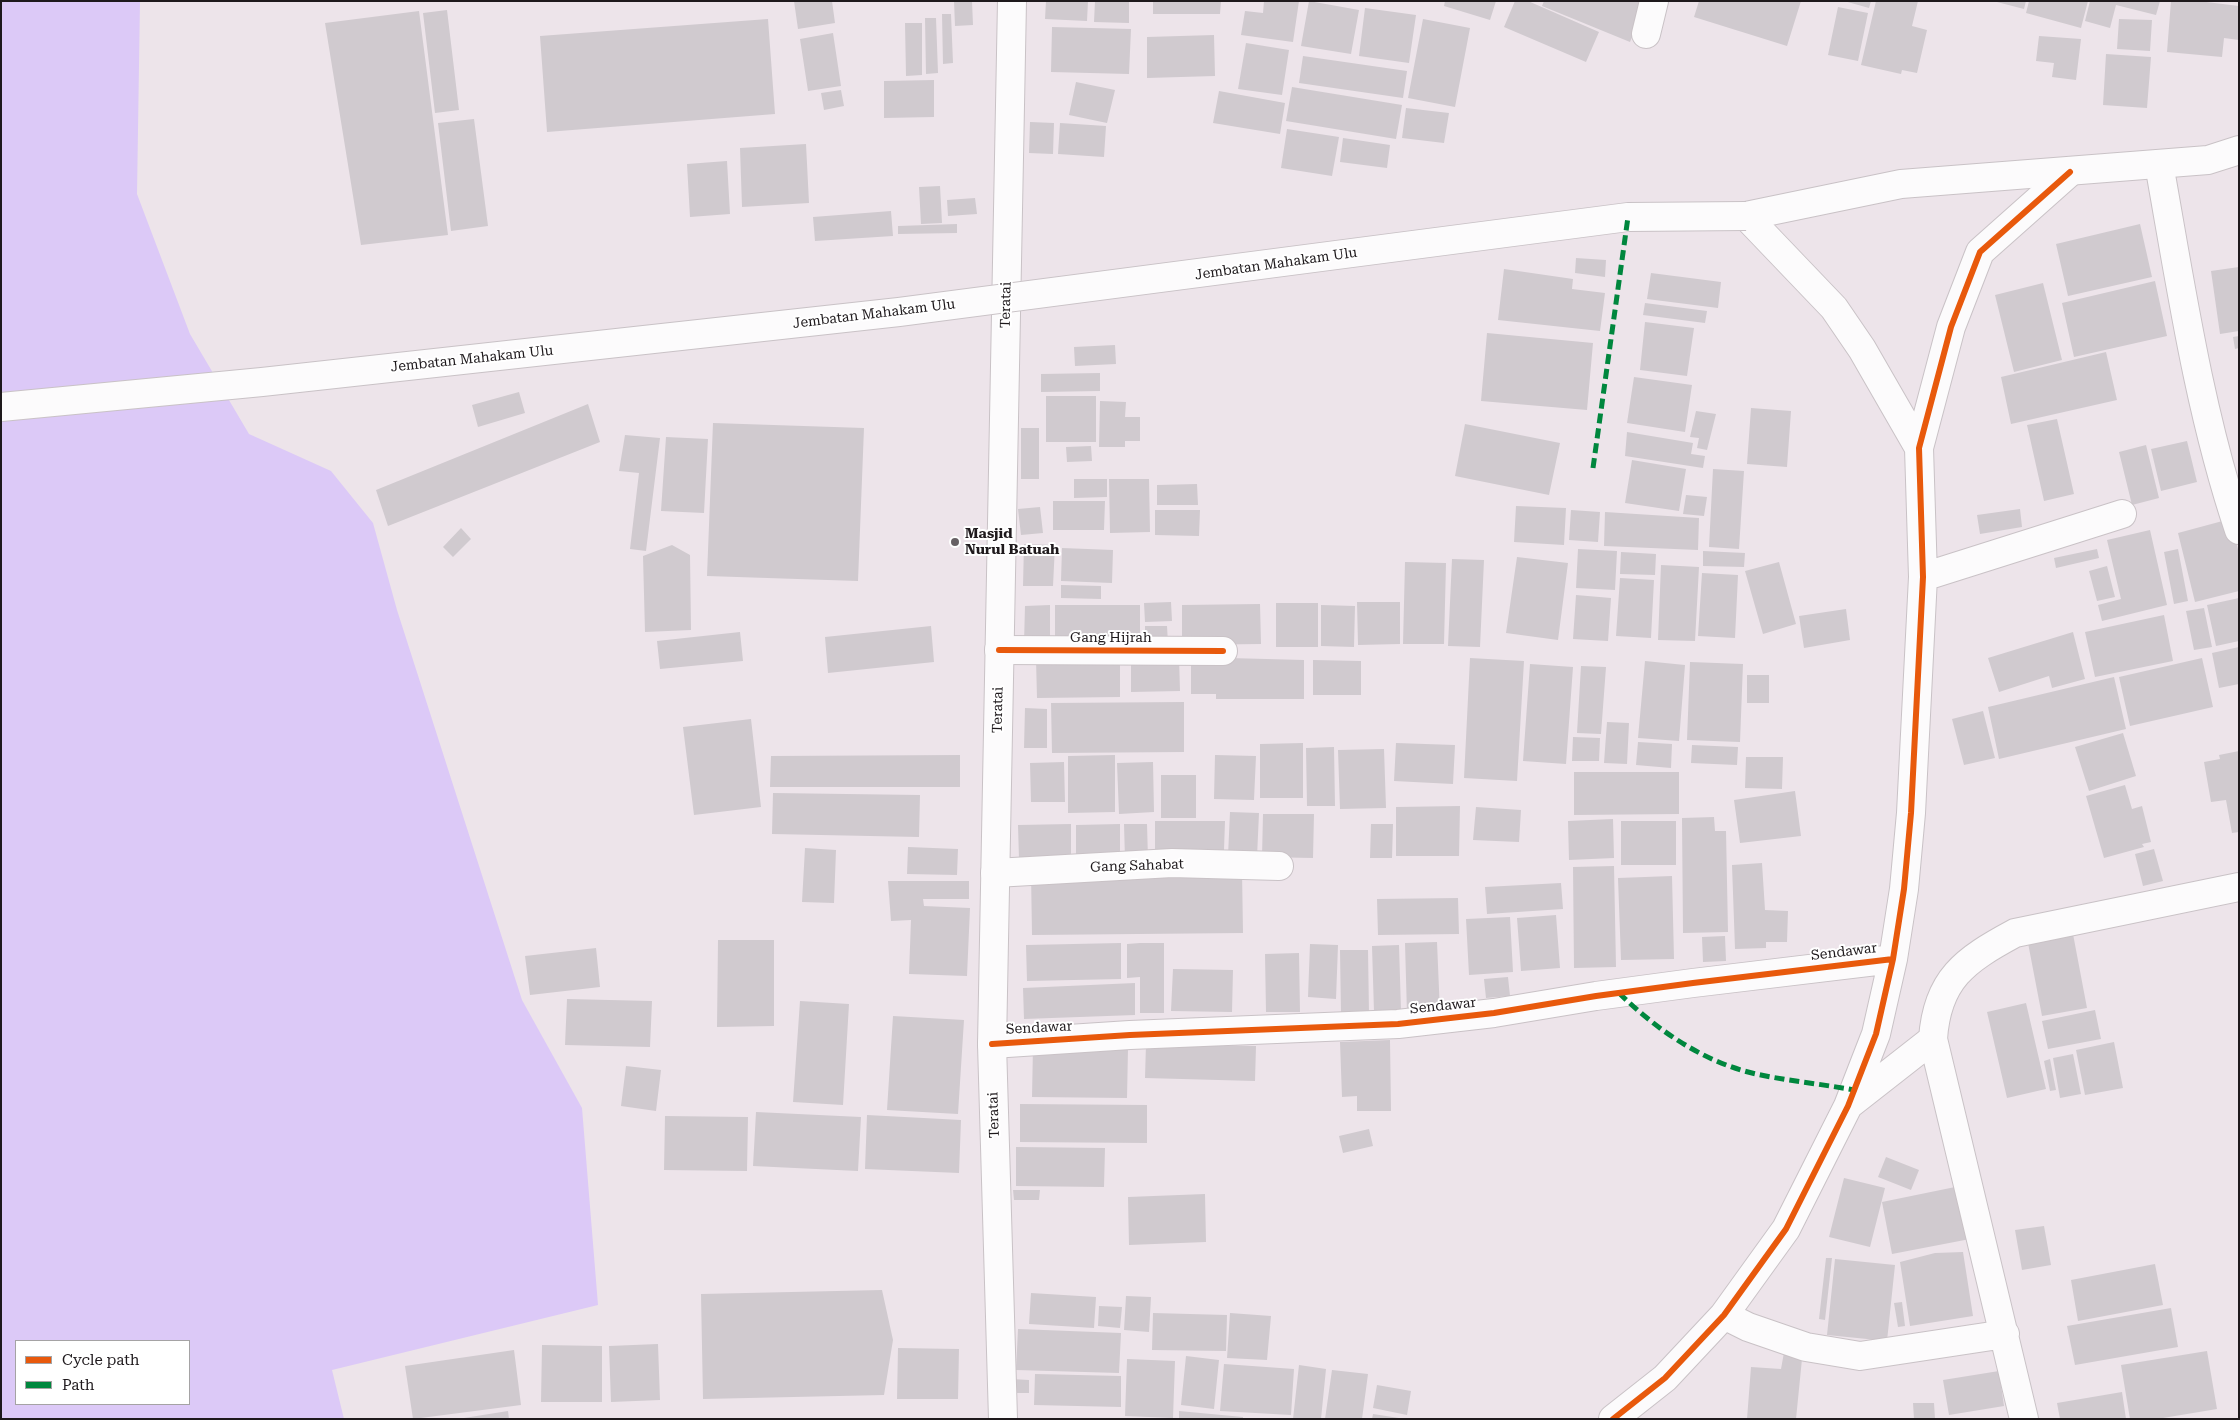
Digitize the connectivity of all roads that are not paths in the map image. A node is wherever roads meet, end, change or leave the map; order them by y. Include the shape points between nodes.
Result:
1 (1012, 1) edge
2 (1654, 1) edge
3 (1646, 34) dead end
4 (2239, 150) edge
5 (2159, 164) junction
6 (2070, 172) junction
7 (1746, 216) junction
8 (1, 407) edge
9 (1919, 448) junction
10 (2122, 514) dead end
11 (2239, 530) edge
12 (1923, 577) junction
13 (999, 650) junction
14 (1223, 651) dead end
15 (1279, 866) dead end
16 (995, 873) junction
17 (2239, 887) edge
18 (1893, 959) junction
19 (1933, 1039) junction
20 (992, 1044) junction
21 (1848, 1106) junction
22 (1724, 1315) junction
23 (2005, 1334) junction
24 (1003, 1419) edge
25 (1613, 1419) edge
26 (2024, 1419) edge

1 - 13 street, Teratai
2 - 3 street
4 - 5 street, Jembatan Mahakam Ulu via 2208,160
5 - 6 street, Jembatan Mahakam Ulu
5 - 11 street via 2194,361 2210,434
6 - 7 street, Jembatan Mahakam Ulu via 1901,184
6 - 9 street via 1980,252 1951,327
7 - 8 street, Jembatan Mahakam Ulu, bridge via 1628,217 899,312 262,382
7 - 9 street via 1834,308
9 - 12 street
10 - 12 street
12 - 18 street via 1911,813
13 - 14 street, Gang Hijrah
13 - 16 street, Teratai
15 - 16 street, Gang Sahabat via 1172,863
16 - 20 street, Teratai
17 - 19 street via 2015,933 1954,974 1938,1005
18 - 20 street, Sendawar via 1398,1024
18 - 21 street via 1876,1034
19 - 21 street
19 - 23 street
20 - 24 street, Teratai
21 - 22 street via 1786,1229
22 - 23 street via 1806,1347 1860,1356
22 - 25 street via 1665,1378
23 - 26 street

